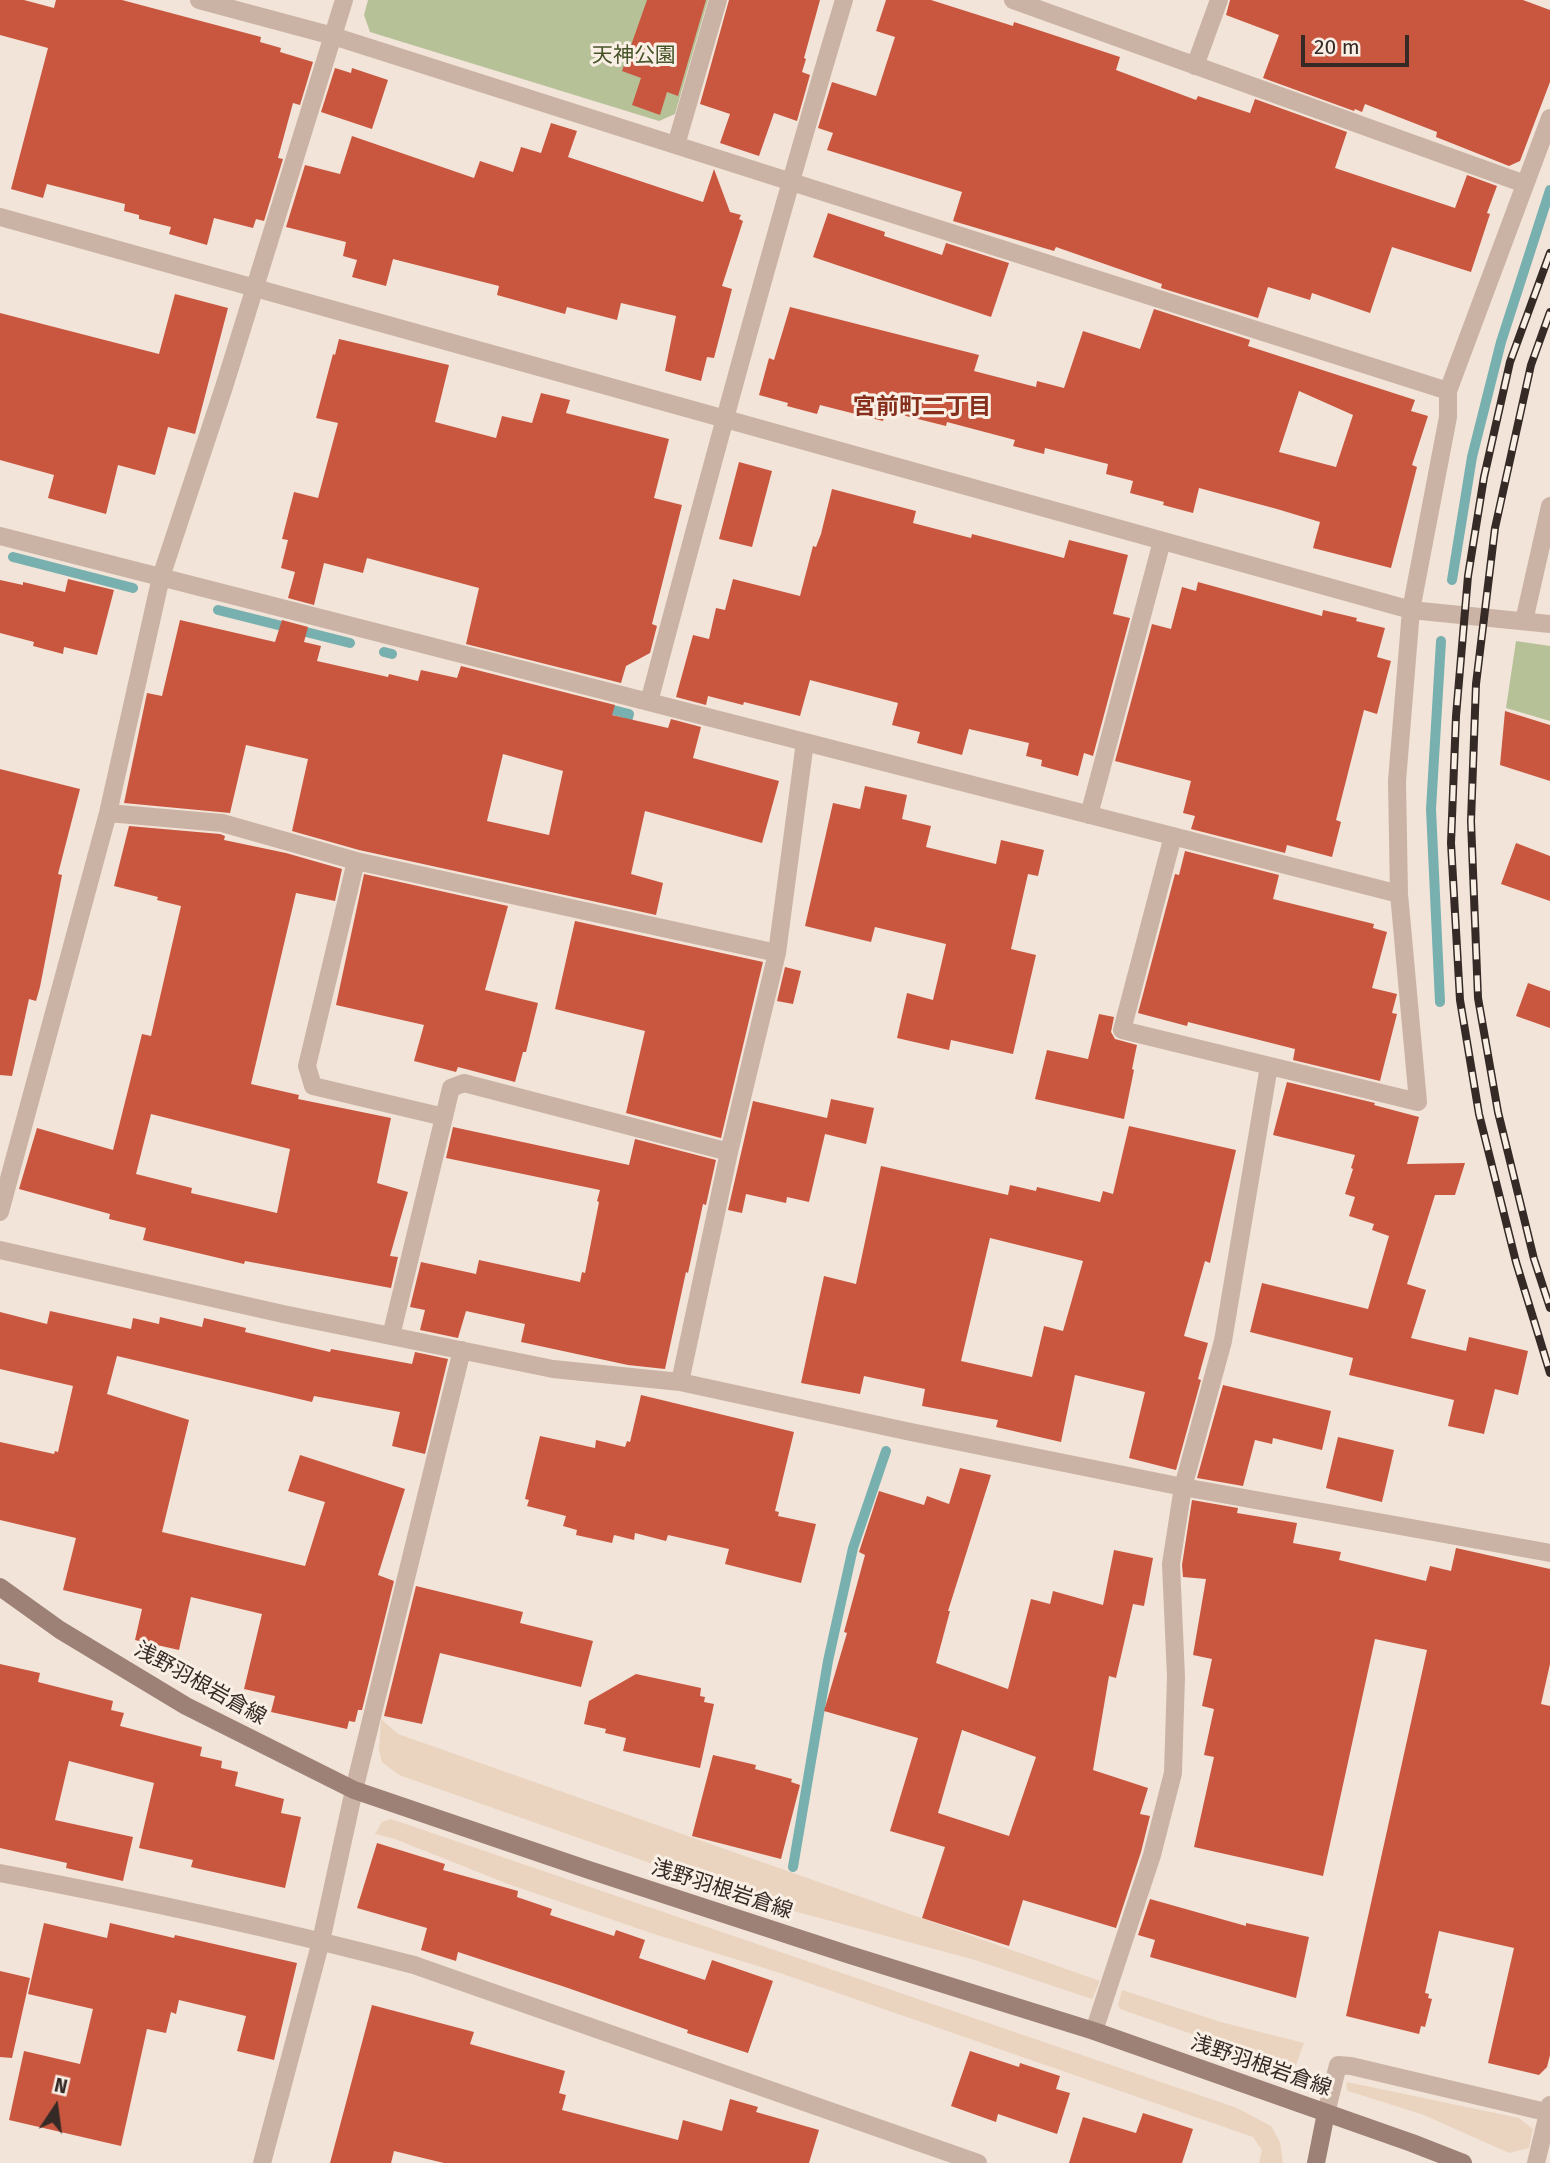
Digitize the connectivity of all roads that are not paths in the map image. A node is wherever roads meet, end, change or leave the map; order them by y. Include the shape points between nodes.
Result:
1 (199, 0) edge
2 (344, 0) edge
3 (718, 0) edge
4 (844, 0) edge
5 (1013, 0) edge
6 (1219, 0) edge
7 (332, 36) junction
8 (1195, 66) junction
9 (1550, 118) edge
10 (676, 145) junction
11 (790, 181) junction
12 (1525, 184) junction
13 (0, 217) edge
14 (253, 287) junction
15 (1448, 391) junction
16 (723, 418) junction
17 (1550, 506) edge
18 (0, 536) edge
19 (1162, 541) junction
20 (161, 578) junction
21 (1411, 610) junction
22 (1524, 621) junction
23 (1550, 624) edge
24 (649, 702) junction
25 (805, 742) junction
26 (108, 814) junction
27 (1089, 815) junction
28 (1173, 836) junction
29 (356, 861) junction
30 (1399, 894) junction
31 (777, 953) junction
32 (1269, 1066) junction
33 (444, 1116) junction
34 (729, 1152) junction
35 (0, 1212) edge
36 (0, 1250) edge
37 (391, 1336) junction
38 (462, 1350) junction
39 (680, 1382) junction
40 (1183, 1487) junction
41 (1550, 1553) edge
42 (0, 1587) edge
43 (354, 1790) junction
44 (0, 1873) edge
45 (321, 1941) junction
46 (1094, 2031) junction
47 (1549, 2110) edge
48 (1326, 2113) junction
49 (262, 2163) edge
50 (978, 2163) edge
51 (1316, 2163) edge
52 (1463, 2163) edge
53 (1536, 2163) edge

1 - 7 street
2 - 7 street
3 - 10 street
4 - 11 street
5 - 8 street
6 - 8 street
7 - 10 street
7 - 14 street
8 - 12 street
9 - 12 street
10 - 11 street
11 - 15 street
11 - 16 street
12 - 15 street
13 - 14 street
14 - 16 street
14 - 20 street
15 - 21 street via 1448,417
16 - 19 street
16 - 24 street
17 - 22 street
18 - 20 street
19 - 21 street
19 - 27 street
20 - 24 street
20 - 26 street
21 - 22 street
21 - 30 street via 1397,781
22 - 23 street
24 - 25 street
25 - 27 street
25 - 31 street
26 - 29 street via 222,822
26 - 35 street
27 - 28 street
28 - 30 street
28 - 32 street via 1122,1030
29 - 31 street
29 - 33 street via 307,1066 313,1086
30 - 32 street via 1418,1102
31 - 34 street
32 - 40 street via 1223,1341
33 - 34 street via 451,1088 464,1083
33 - 37 street
34 - 39 street
36 - 37 street
37 - 38 street
38 - 39 street via 553,1368
38 - 43 street
39 - 40 street
40 - 41 street
40 - 46 street via 1171,1564 1176,1676 1173,1773 1152,1855
42 - 43 main road, 浅野羽根岩倉線 via 60,1630 186,1706
43 - 45 street
43 - 46 main road, 浅野羽根岩倉線 via 640,1887
44 - 45 street
45 - 49 street
45 - 50 street via 414,1965
46 - 48 main road, 浅野羽根岩倉線
47 - 48 street via 1338,2065
47 - 53 street
48 - 51 main road
48 - 52 main road, 浅野羽根岩倉線

